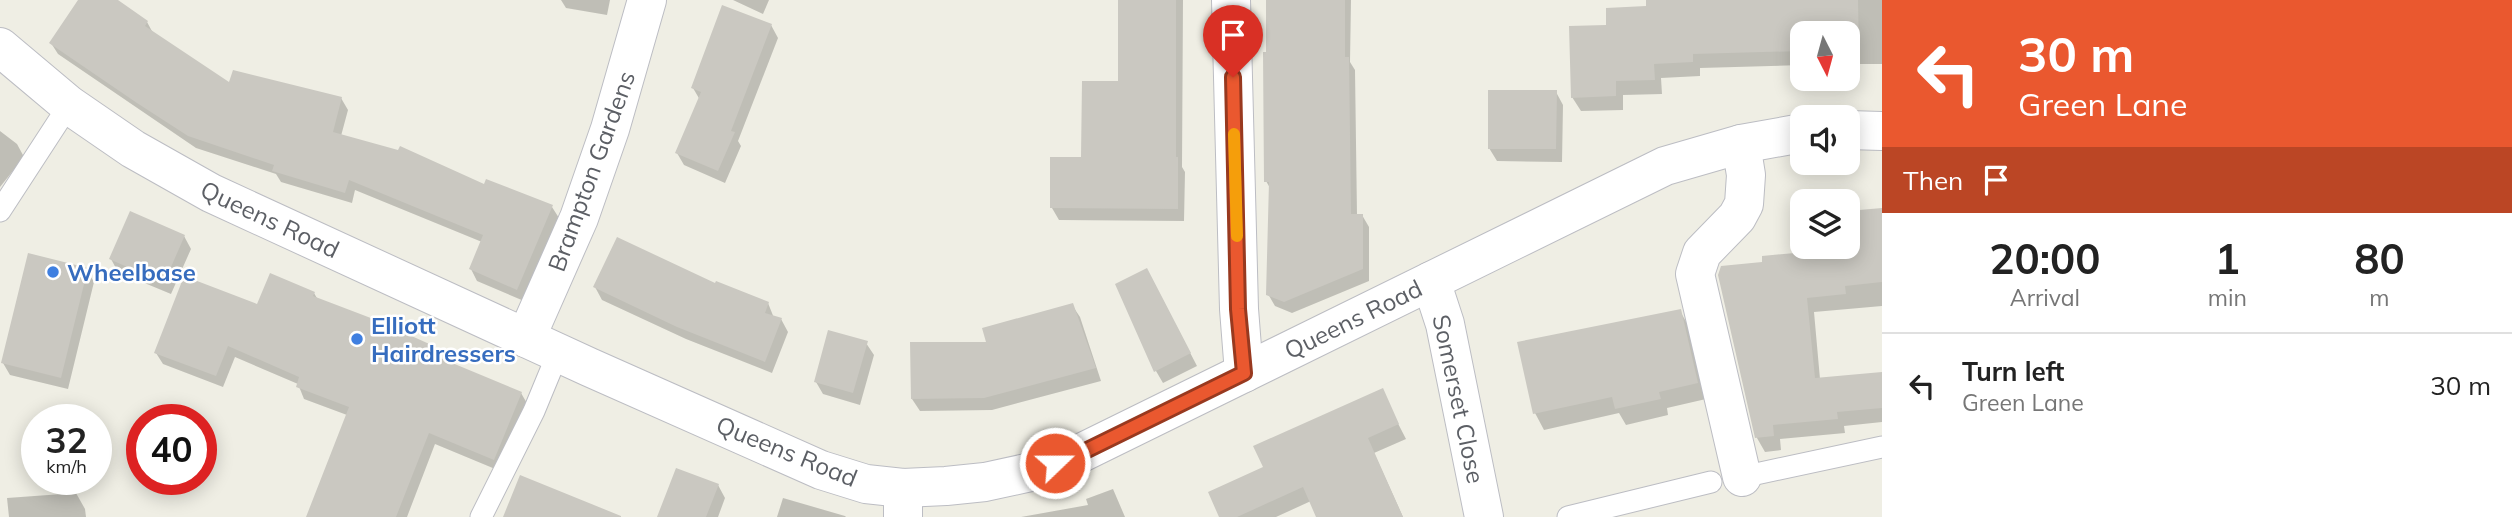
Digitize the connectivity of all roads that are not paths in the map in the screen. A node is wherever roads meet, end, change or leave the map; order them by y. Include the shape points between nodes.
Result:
1 (647, 0) edge
2 (1231, 0) edge
3 (0, 47) edge
4 (69, 104) junction
5 (1860, 130) edge
6 (1882, 131) edge
7 (1790, 135) edge
8 (1741, 144) junction
9 (0, 211) edge
10 (1431, 281) junction
11 (542, 345) junction
12 (1244, 373) junction
13 (1882, 447) edge
14 (1727, 479) junction
15 (903, 502) edge
16 (481, 517) edge
17 (1484, 517) edge
18 (1568, 517) edge

1 - 11 street, Brampton Gardens
2 - 12 street via 1238,309
3 - 4 street, Queens Road
4 - 9 lane
4 - 11 street, Queens Road via 133,149 211,193
5 - 6 street
7 - 8 street, Queens Road
8 - 10 street, Queens Road via 1665,166
8 - 14 street via 1744,204 1702,253 1695,274
10 - 12 street, Queens Road
10 - 17 street, Somerset Close via 1445,324
11 - 15 street, Queens Road
11 - 16 lane via 534,411
12 - 15 street, Queens Road via 1079,454 1031,472
13 - 14 lane
14 - 18 lane

